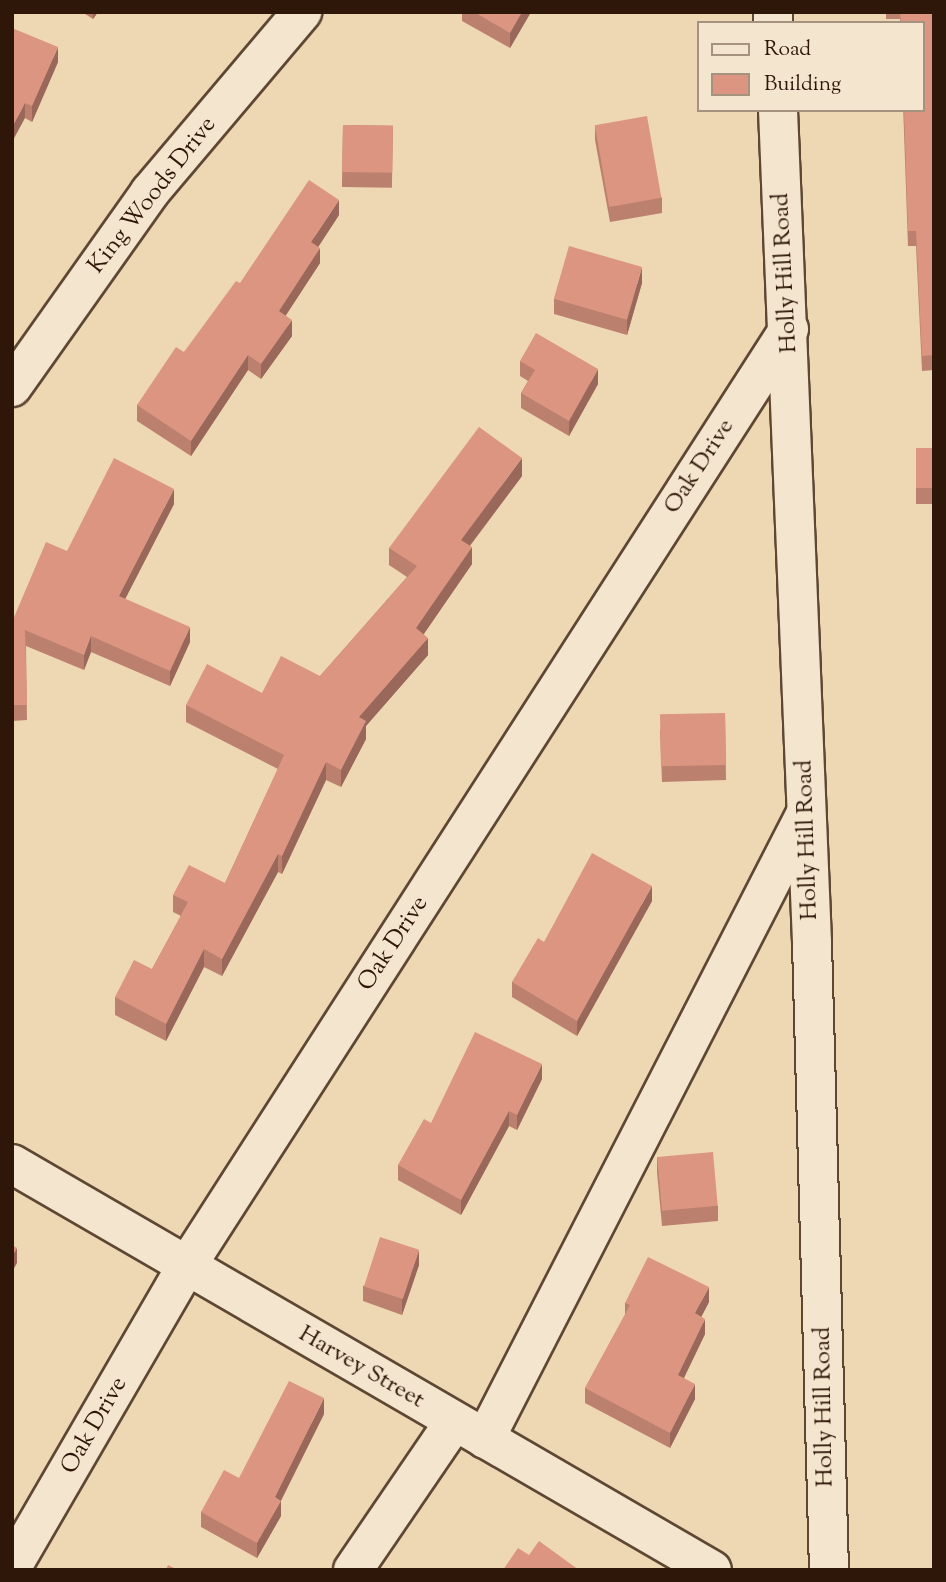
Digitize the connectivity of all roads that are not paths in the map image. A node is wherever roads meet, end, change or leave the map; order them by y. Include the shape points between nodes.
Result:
1 (302, 12) edge
2 (778, 112) edge
3 (789, 329) junction
4 (12, 387) edge
5 (807, 811) junction
6 (12, 1164) edge
7 (186, 1267) junction
8 (470, 1430) junction
9 (12, 1567) edge
10 (354, 1570) edge
11 (712, 1570) edge
12 (829, 1570) edge

1 - 4 street, King Woods Drive via 150,192
2 - 3 street, Holly Hill Road
3 - 5 street, Holly Hill Road
3 - 7 street, Oak Drive
5 - 8 street
5 - 12 street, Holly Hill Road
6 - 7 street, Harvey Street
7 - 8 street, Harvey Street
7 - 9 street, Oak Drive
8 - 10 street
8 - 11 street, Harvey Street

